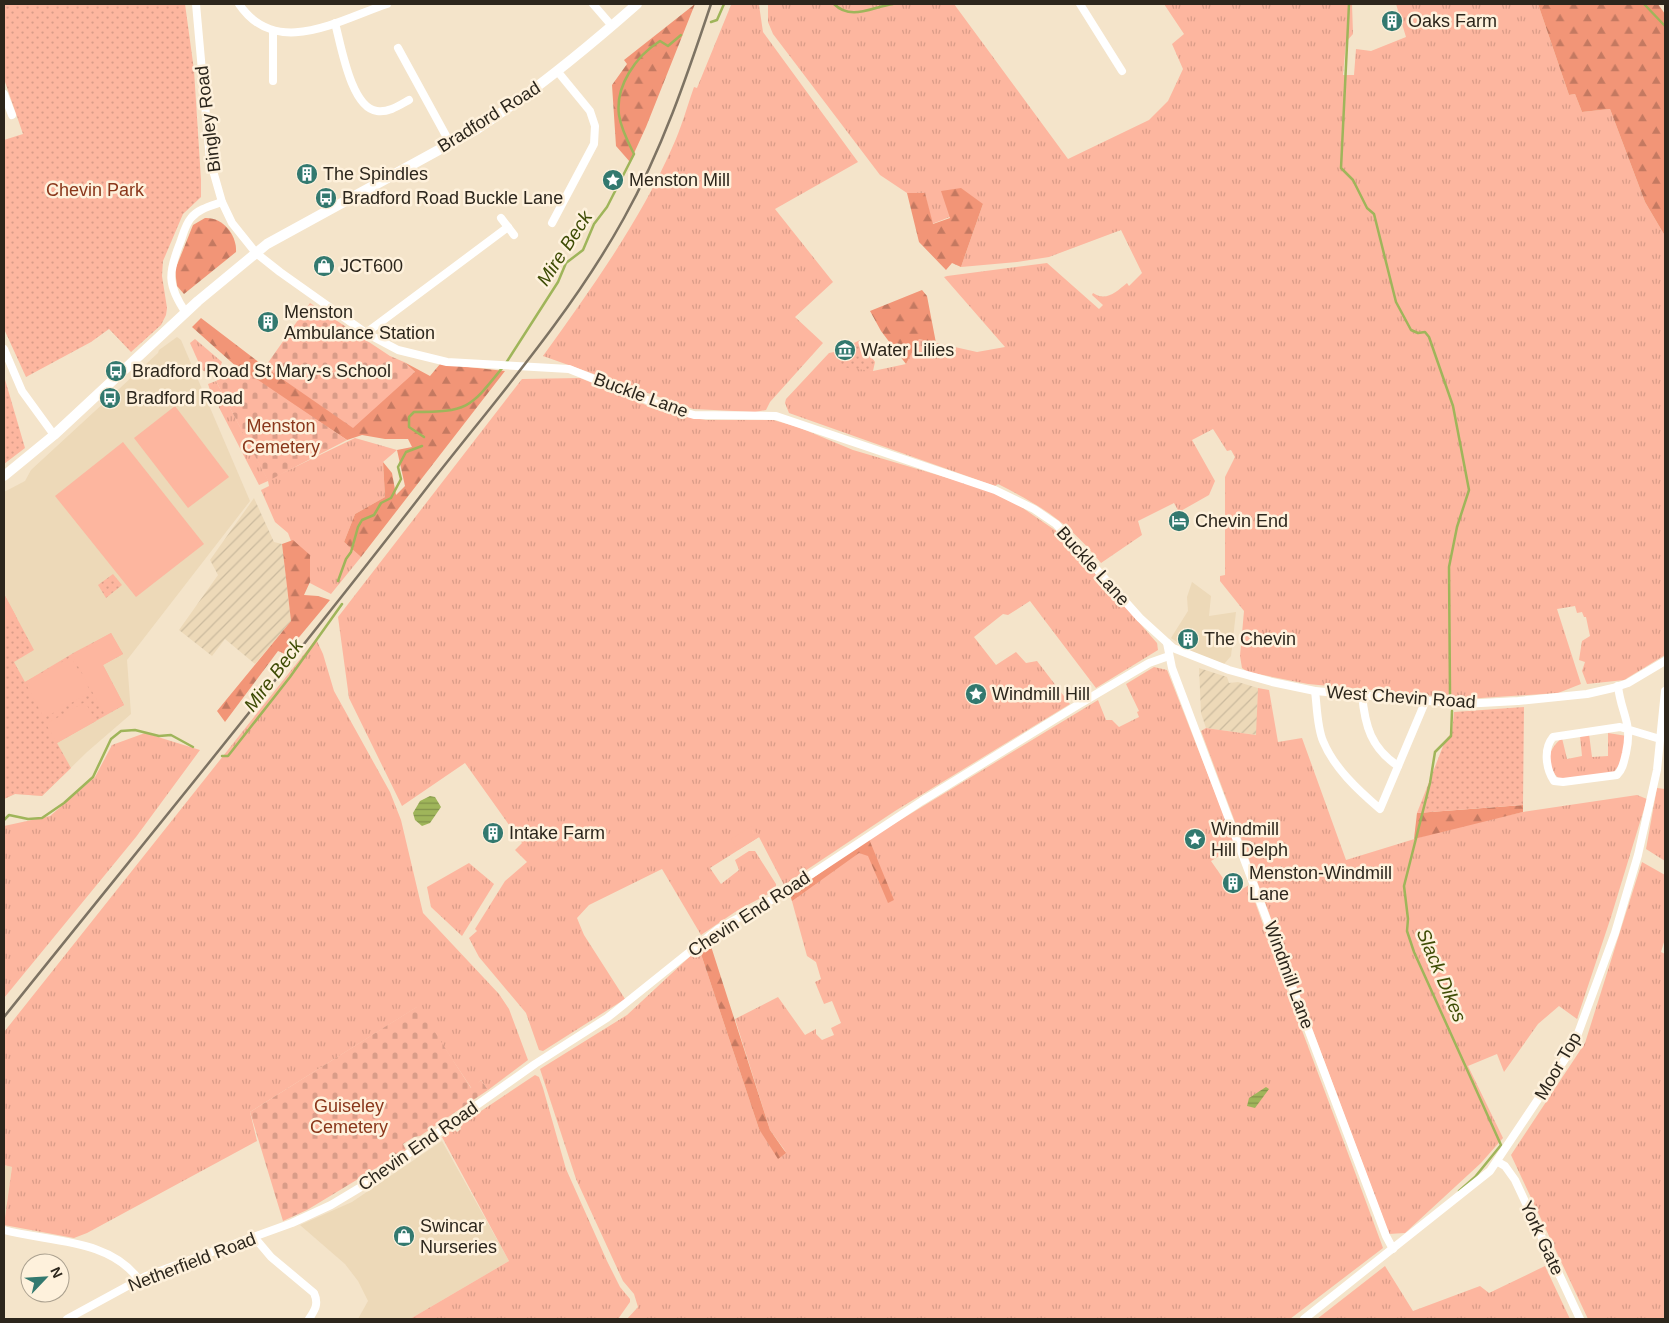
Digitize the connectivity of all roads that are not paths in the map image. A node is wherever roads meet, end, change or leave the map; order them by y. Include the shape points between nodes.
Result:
1 (196, 4) edge
2 (239, 4) edge
3 (387, 4) edge
4 (593, 4) edge
5 (637, 4) edge
6 (1080, 4) edge
7 (334, 23) junction
8 (612, 26) junction
9 (273, 31) junction
10 (398, 48) dead end
11 (1122, 71) dead end
12 (558, 72) junction
13 (273, 81) dead end
14 (4, 94) edge
15 (410, 100) dead end
16 (12, 115) dead end
17 (450, 143) junction
18 (222, 202) junction
19 (501, 218) dead end
20 (552, 222) dead end
21 (508, 227) junction
22 (514, 236) dead end
23 (256, 253) junction
24 (186, 312) junction
25 (366, 333) junction
26 (4, 349) edge
27 (54, 435) junction
28 (4, 476) edge
29 (1167, 643) junction
30 (1169, 656) junction
31 (1665, 662) edge
32 (1618, 686) junction
33 (1315, 691) junction
34 (1665, 691) edge
35 (1362, 695) junction
36 (1426, 700) junction
37 (1630, 731) junction
38 (1660, 740) junction
39 (1398, 766) junction
40 (1498, 1162) junction
41 (292, 1222) joint
42 (4, 1230) edge
43 (255, 1238) junction
44 (1393, 1249) junction
45 (139, 1280) junction
46 (83, 1310) junction
47 (67, 1319) edge
48 (88, 1319) edge
49 (309, 1319) edge
50 (1304, 1319) edge
51 (1580, 1319) edge

1 - 18 street, Bingley Road via 210,160
2 - 9 street via 246,15
3 - 7 street
4 - 8 street
5 - 8 main road, Bradford Road
6 - 11 street
7 - 9 street via 298,34
7 - 15 street via 354,90 362,104 376,111 391,109
8 - 12 main road, Bradford Road
9 - 13 street
10 - 17 street
12 - 17 main road, Bradford Road via 504,112
12 - 20 street via 590,112 595,126 594,144
14 - 16 street
17 - 23 main road, Bradford Road
18 - 23 street, Bingley Road via 236,229
18 - 24 street via 191,218 172,264 171,284
19 - 21 street
21 - 22 street
21 - 25 street
23 - 24 main road, Bradford Road
23 - 25 street, Buckle Lane
24 - 27 main road, Bradford Road
25 - 29 street, Buckle Lane via 398,350 448,362 569,369 694,415 776,416 995,490 1056,524 1140,618
26 - 27 street via 22,391
27 - 28 main road, Bradford Road
29 - 30 street, Windmill Lane
29 - 33 street, West Chevin Road via 1194,657 1242,674
30 - 41 street, Chevin End Road via 1149,663 913,806 777,897 718,929 608,1018 535,1064 361,1187
30 - 44 street, Windmill Lane
31 - 32 street, West Chevin Road
32 - 36 street, West Chevin Road via 1587,694 1518,701 1462,704
32 - 37 street
33 - 35 street, West Chevin Road
33 - 39 street via 1322,740 1340,769 1380,809
34 - 38 street, Moor Top
35 - 36 street, West Chevin Road
35 - 39 street via 1364,714 1374,741 1382,756
36 - 39 street
37 - 37 street via 1623,765 1617,775 1563,782 1554,781 1548,773 1546,753 1553,737 1620,727
37 - 38 street
38 - 40 street, Moor Top via 1657,770 1638,855 1590,1003 1573,1047
40 - 44 street, Moor Top
40 - 51 street, York Gate via 1515,1180
41 - 43 street, Netherfield Road
42 - 45 street via 98,1250 117,1260
43 - 45 street, Netherfield Road
43 - 49 street via 271,1257 314,1293 316,1310
44 - 50 street, Moor Top
45 - 46 street, Netherfield Road
46 - 47 street, Netherfield Road
46 - 48 street

